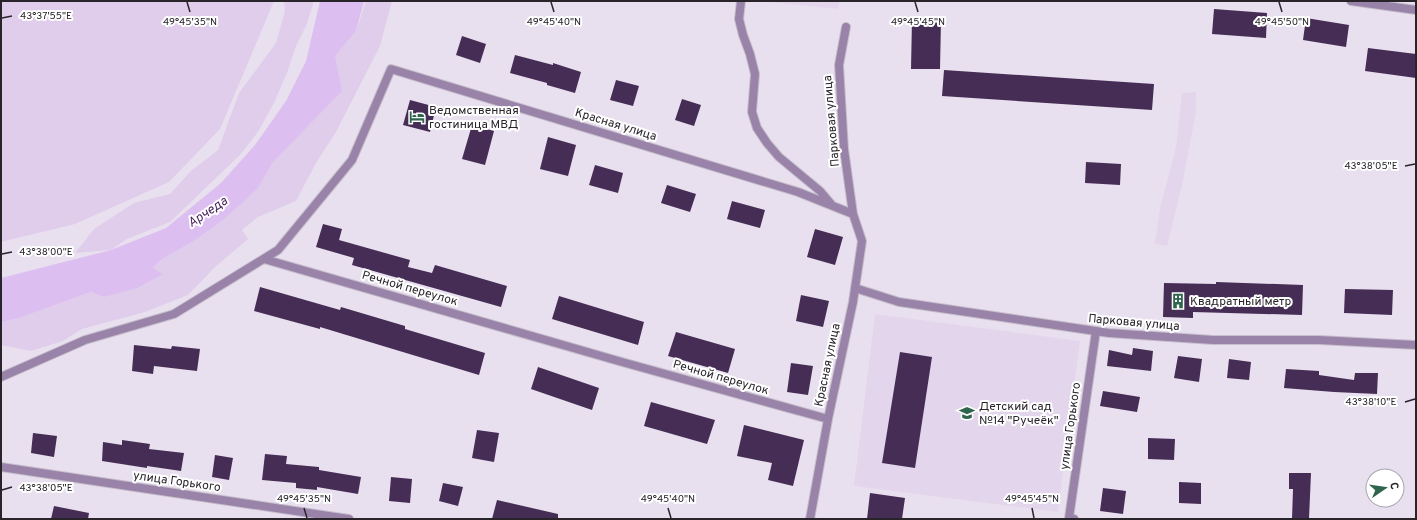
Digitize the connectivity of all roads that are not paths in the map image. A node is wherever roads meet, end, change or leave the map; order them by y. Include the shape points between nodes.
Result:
1 (741, 1) edge
2 (1351, 1) edge
3 (1416, 10) edge
4 (846, 26) dead end
5 (833, 206) junction
6 (853, 214) junction
7 (264, 259) junction
8 (855, 288) junction
9 (1096, 332) junction
10 (1416, 345) edge
11 (1, 377) edge
12 (828, 420) junction
13 (1, 467) edge
14 (349, 519) edge
15 (810, 519) edge
16 (1074, 519) edge

1 - 5 street, Красная улица via 739,19 755,74 752,112 757,128 779,158 820,190
2 - 3 street
4 - 6 street, Парковая улица via 838,65 844,149
5 - 6 street, Красная улица
5 - 7 street, Красная улица via 798,192 391,69 352,160 278,250
6 - 8 street, Красная улица via 862,241
7 - 11 street via 174,314 85,340
7 - 12 street, Речной переулок
8 - 9 street, Парковая улица via 899,302
8 - 12 street, Красная улица
9 - 10 street, Парковая улица via 1213,340 1319,340
9 - 16 street, улица Горького via 1069,518
12 - 15 street, Красная улица
13 - 14 street, улица Горького

